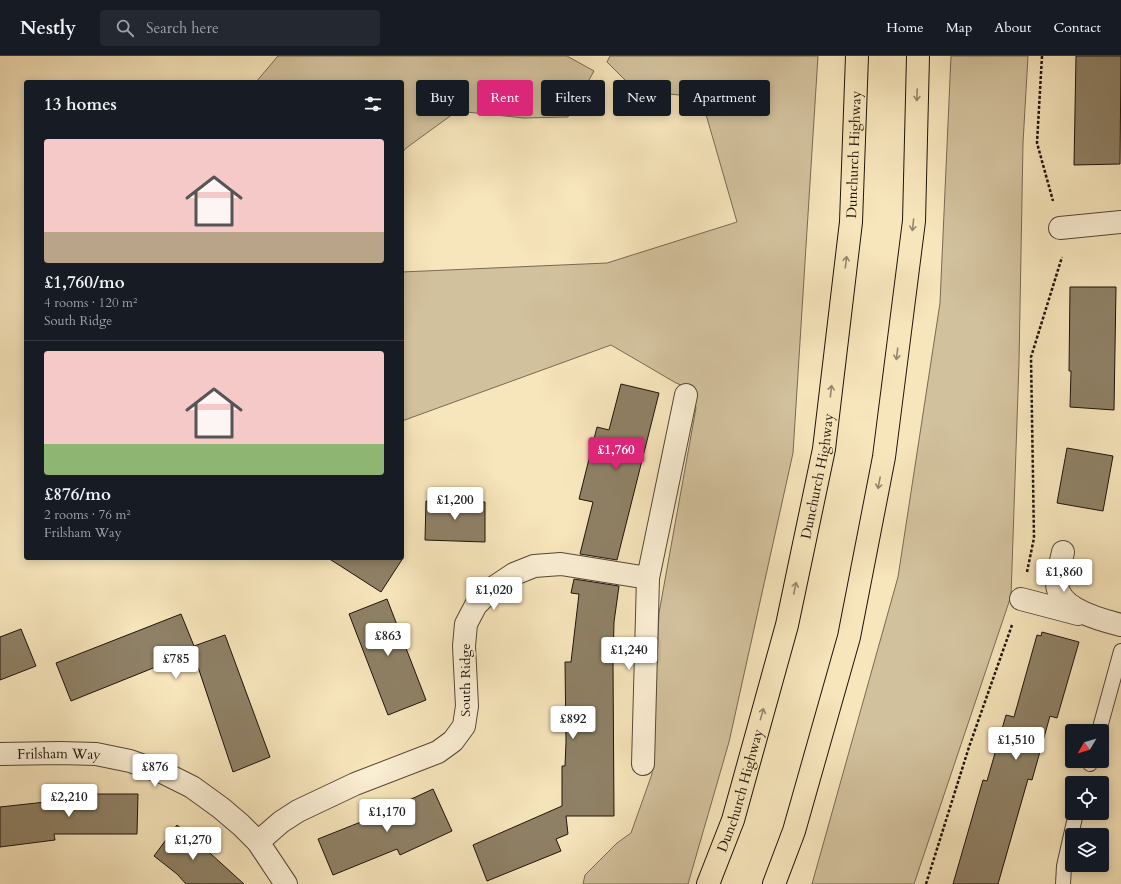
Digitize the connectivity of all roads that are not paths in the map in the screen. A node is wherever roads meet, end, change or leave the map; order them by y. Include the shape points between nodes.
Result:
1 (857, 56) edge
2 (918, 56) edge
3 (1121, 222) edge
4 (1060, 228) road end
5 (686, 395) dead end
6 (1063, 552) dead end
7 (648, 578) junction
8 (1021, 599) road end
9 (1097, 619) junction
10 (1121, 625) edge
11 (1121, 651) edge
12 (1101, 724) edge
13 (0, 754) edge
14 (643, 764) dead end
15 (1074, 820) edge
16 (258, 842) junction
17 (286, 884) edge
18 (708, 884) edge
19 (774, 884) edge
20 (1063, 884) edge

18 -> 1 highway, Dunchurch Highway via 733,820 787,625 824,449 851,222
2 -> 19 highway via 914,221 884,457 849,638 794,831
3 - 4 street
5 - 7 street
6 - 9 street via 1057,584 1063,600
7 - 14 street
7 - 16 street, South Ridge via 561,564 534,566 514,574 493,588 476,605 466,624 464,646 467,706 464,726 453,741 438,752 355,784 298,811
8 - 9 street
9 - 10 street
11 - 12 lane
13 - 16 street, Frilsham Way via 96,754 130,761 164,773 192,787 221,808
15 - 20 lane via 1064,866
16 - 17 street, Frilsham Way

